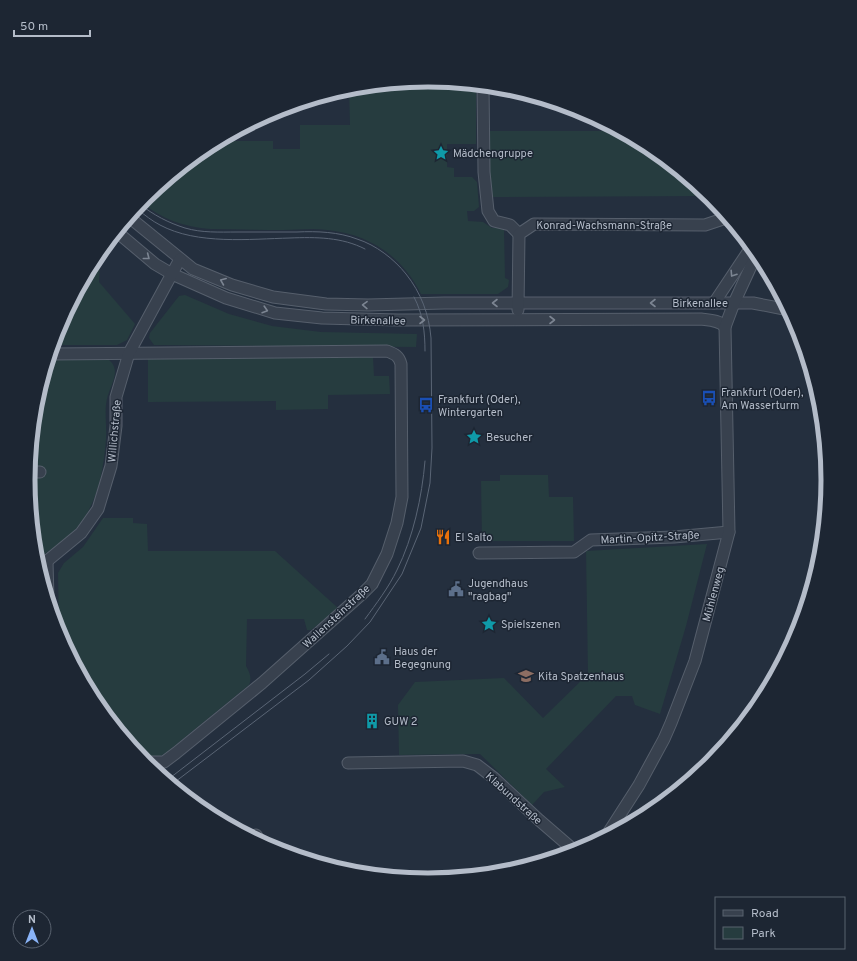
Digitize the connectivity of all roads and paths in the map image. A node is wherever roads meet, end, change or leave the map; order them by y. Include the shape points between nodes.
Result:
1 (483, 91) edge
2 (722, 219) edge
3 (133, 221) edge
4 (519, 234) junction
5 (121, 235) edge
6 (748, 251) edge
7 (180, 259) junction
8 (755, 260) edge
9 (172, 274) junction
10 (714, 303) junction
11 (734, 303) junction
12 (517, 304) junction
13 (782, 308) edge
14 (518, 320) junction
15 (724, 327) junction
16 (129, 353) junction
17 (56, 354) edge
18 (729, 532) junction
19 (479, 553) dead end
20 (44, 562) edge
21 (153, 762) edge
22 (348, 763) dead end
23 (611, 829) edge
24 (570, 847) edge

1 - 4 street via 484,172 488,211 494,220 510,225
2 - 4 street, Konrad-Wachsmann-Straße via 705,225 534,224
3 - 7 street, Birkenallee
4 - 12 street
5 -> 9 street, Birkenallee via 155,264
6 -> 10 street
7 - 9 street, Willichstraße
12 -> 7 street, Birkenallee via 326,304 274,297 232,285 193,269
8 - 11 street
9 -> 14 street, Birkenallee via 226,298 275,313 322,318
9 - 16 street, Willichstraße
10 - 11 street, Birkenallee
10 -> 12 street, Birkenallee
11 - 13 street via 753,302
11 - 15 street, Birkenallee
12 - 14 street
14 -> 15 street, Birkenallee via 701,319 720,322
15 - 18 street, Mühlenweg
16 - 17 street
16 - 20 street, Willichstraße via 116,397 116,426 111,466 98,509 81,534
16 - 21 street, Wallensteinstraße via 387,351 399,358 401,364 402,497 398,523 387,554 372,584 262,683 164,762
18 - 19 street, Martin-Opitz-Straße via 592,540 574,552
18 - 23 street, Mühlenweg via 695,661 666,733
22 - 24 street, Klabundstraße via 463,761 477,765

